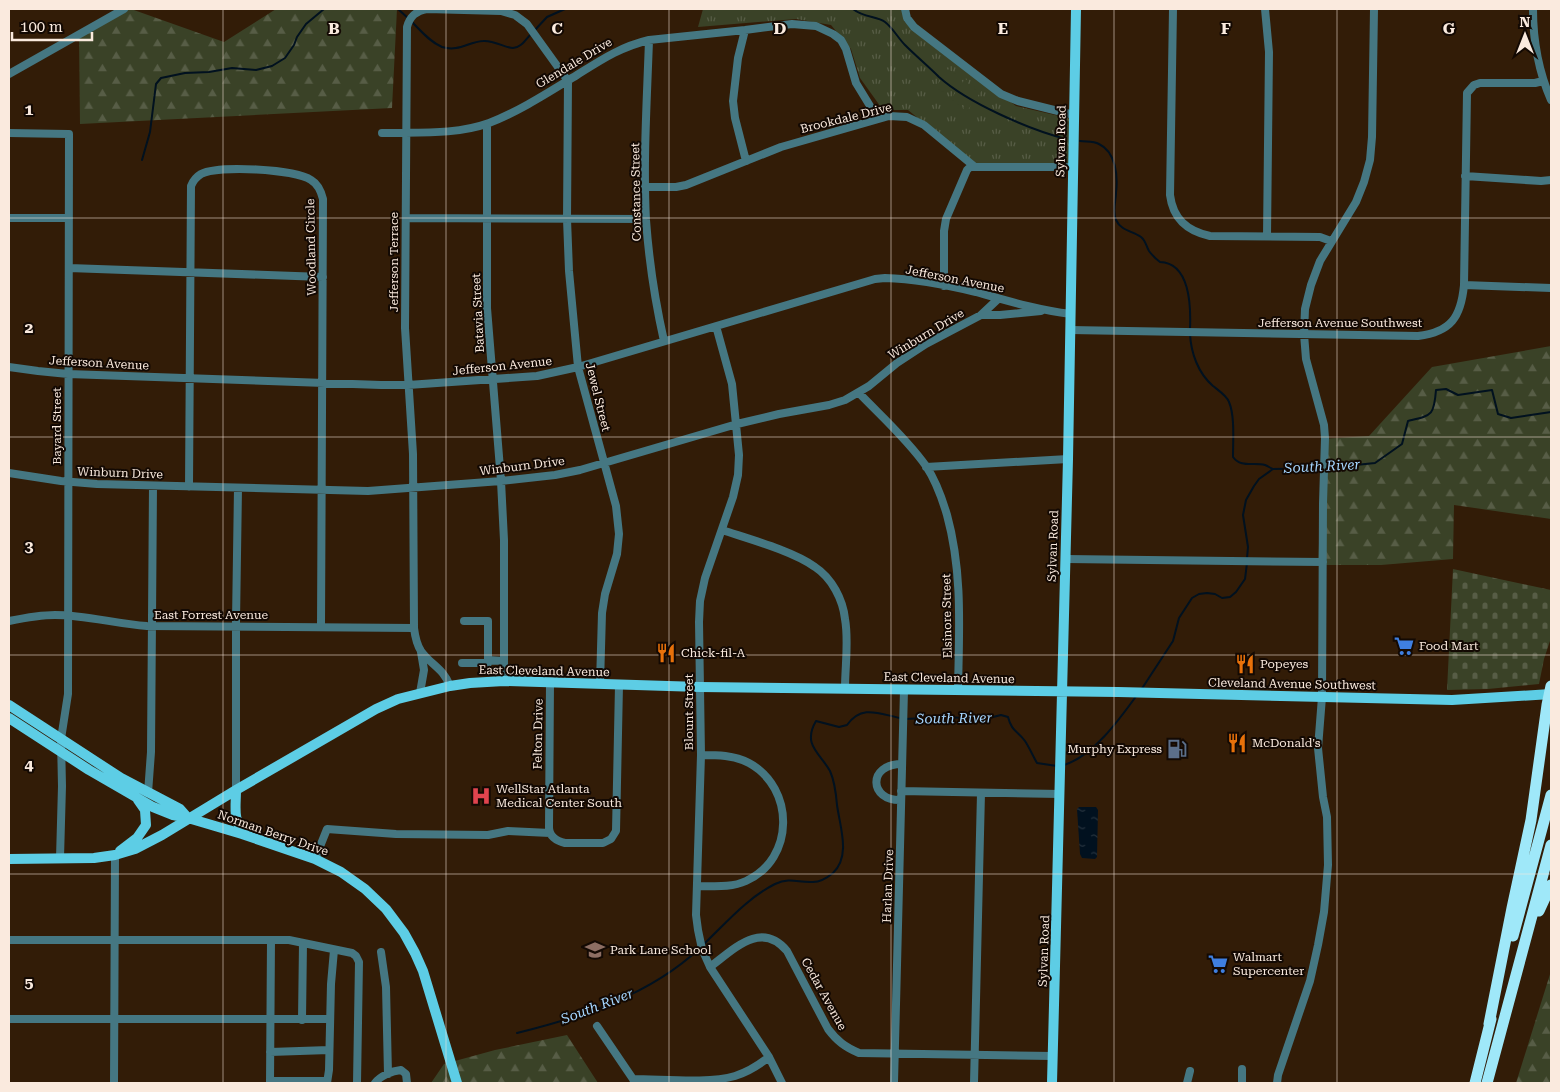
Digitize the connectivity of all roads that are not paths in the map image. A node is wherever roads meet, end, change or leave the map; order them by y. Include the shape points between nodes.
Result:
1 (124, 9) edge
2 (905, 9) edge
3 (1076, 9) edge
4 (1173, 9) edge
5 (1265, 9) edge
6 (1374, 9) edge
7 (1533, 9) edge
8 (746, 30) junction
9 (649, 40) junction
10 (9, 74) edge
11 (568, 80) junction
12 (1543, 81) junction
13 (1551, 100) edge
14 (1074, 115) junction
15 (878, 119) junction
16 (487, 124) junction
17 (406, 132) junction
18 (9, 133) edge
19 (382, 133) dead end
20 (746, 161) junction
21 (975, 167) junction
22 (1073, 167) junction
23 (1465, 176) junction
24 (1551, 180) edge
25 (645, 186) junction
26 (9, 218) edge
27 (69, 218) junction
28 (406, 218) junction
29 (486, 218) junction
30 (566, 218) junction
31 (646, 219) junction
32 (1267, 236) junction
33 (1331, 241) junction
34 (69, 268) junction
35 (190, 272) junction
36 (323, 277) junction
37 (1464, 285) junction
38 (944, 286) junction
39 (1551, 288) edge
40 (998, 299) junction
41 (1047, 311) junction
42 (1070, 314) junction
43 (981, 315) junction
44 (716, 326) junction
45 (1070, 330) junction
46 (1304, 334) junction
47 (664, 341) junction
48 (9, 367) edge
49 (578, 367) junction
50 (68, 374) junction
51 (189, 378) junction
52 (493, 380) junction
53 (322, 383) junction
54 (408, 385) junction
55 (859, 393) junction
56 (737, 424) junction
57 (1068, 460) junction
58 (604, 464) junction
59 (926, 467) junction
60 (9, 473) edge
61 (501, 480) junction
62 (68, 482) junction
63 (153, 486) junction
64 (189, 487) junction
65 (238, 488) junction
66 (412, 488) junction
67 (322, 491) junction
68 (722, 530) junction
69 (1066, 559) junction
70 (1323, 562) junction
71 (68, 616) junction
72 (9, 621) edge
73 (464, 621) dead end
74 (152, 626) junction
75 (236, 626) junction
76 (322, 627) junction
77 (414, 628) junction
78 (420, 650) junction
79 (488, 660) junction
80 (504, 661) junction
81 (462, 663) dead end
82 (504, 681) junction
83 (550, 683) junction
84 (600, 684) junction
85 (619, 684) junction
86 (450, 686) junction
87 (700, 687) junction
88 (845, 689) junction
89 (904, 690) junction
90 (958, 690) junction
91 (1550, 691) edge
92 (1062, 692) junction
93 (420, 693) junction
94 (1322, 697) junction
95 (9, 705) edge
96 (9, 718) edge
97 (61, 739) junction
98 (62, 752) junction
99 (701, 755) junction
100 (902, 764) junction
101 (236, 790) junction
102 (901, 791) junction
103 (148, 793) junction
104 (980, 793) junction
105 (1060, 794) junction
106 (1551, 795) edge
107 (135, 797) junction
108 (901, 800) junction
109 (188, 818) junction
110 (550, 833) junction
111 (247, 835) junction
112 (1551, 845) edge
113 (115, 855) junction
114 (60, 858) junction
115 (9, 859) edge
116 (315, 859) junction
117 (1551, 885) edge
118 (697, 886) junction
119 (1528, 932) junction
120 (115, 939) junction
121 (9, 940) edge
122 (271, 940) junction
123 (303, 943) junction
124 (334, 950) junction
125 (381, 952) dead end
126 (710, 966) junction
127 (9, 1019) edge
128 (330, 1019) junction
129 (115, 1020) junction
130 (271, 1020) junction
131 (302, 1020) junction
132 (1489, 1024) junction
133 (597, 1026) dead end
134 (329, 1050) junction
135 (270, 1052) junction
136 (894, 1054) junction
137 (975, 1055) junction
138 (1053, 1056) junction
139 (769, 1057) junction
140 (1242, 1069) dead end
141 (1190, 1071) dead end
142 (388, 1074) junction
143 (634, 1081) edge
144 (270, 1082) edge
145 (327, 1082) edge
146 (114, 1083) edge
147 (358, 1083) edge
148 (375, 1083) edge
149 (407, 1083) edge
150 (456, 1083) edge
151 (782, 1083) edge
152 (894, 1083) edge
153 (974, 1083) edge
154 (1052, 1083) edge
155 (1187, 1083) edge
156 (1242, 1083) edge
157 (1277, 1083) edge
158 (1474, 1083) edge
159 (1487, 1083) edge

1 - 10 street
2 - 14 street via 914,27 1001,94
3 - 14 main road, Sylvan Road
4 - 32 street via 1171,206 1176,216 1197,233
5 - 32 street via 1269,52
6 - 33 street via 1370,160 1356,202
7 - 12 street via 1534,41
8 - 9 street, Glendale Drive
8 - 15 street, Glendale Drive via 805,24 833,34 846,49 856,83
8 - 20 street via 738,58 733,102
9 - 11 street, Glendale Drive via 617,50
9 - 25 street, Constance Street
11 - 16 street, Glendale Drive
11 - 17 street, Jefferson Terrace via 527,24 515,14 421,10 411,17 407,27
11 - 30 street, Jewel Street
12 - 13 street
12 - 23 street, Jefferson Avenue Southwest via 1480,83 1469,89 1466,98
14 - 22 main road, Sylvan Road
15 - 20 street, Brookdale Drive via 781,147
15 - 21 street, Brookdale Drive via 898,115 916,120
16 - 17 street, Glendale Drive via 454,131
16 - 29 street, Batavia Street
17 - 19 street, Glendale Drive
17 - 28 street, Jefferson Terrace
18 - 27 street, Bayard Street via 69,134
20 - 25 street, Brookdale Drive via 686,185
21 - 22 street
21 - 38 street via 968,170 946,219
22 - 42 main road, Sylvan Road
23 - 24 street
23 - 37 street, Jefferson Avenue Southwest
25 - 31 street, Constance Street
26 - 27 street
27 - 34 street, Bayard Street
28 - 29 street
28 - 54 street, Jefferson Terrace
29 - 30 street
29 - 52 street, Batavia Street via 487,308
30 - 31 street
30 - 49 street, Jewel Street
31 - 47 street, Constance Street via 652,280
32 - 33 street via 1320,237
33 - 46 street via 1310,285
34 - 35 street
34 - 50 street, Bayard Street
35 - 36 street
35 - 36 street, Woodland Circle via 190,192 194,181 207,172 255,169 305,176 319,187
35 - 51 street, Woodland Circle
36 - 53 street, Woodland Circle
37 - 39 street
37 - 46 street, Jefferson Avenue Southwest via 1456,316 1445,328 1431,334
38 - 40 street, Jefferson Avenue
38 - 44 street, Jefferson Avenue via 895,279 875,280
40 - 41 street, Jefferson Avenue
40 - 43 street, Winburn Drive
41 - 42 street, Jefferson Avenue
41 - 43 street
42 - 45 main road, Sylvan Road
43 - 55 street, Winburn Drive via 926,344
44 - 47 street, Jefferson Avenue
44 - 56 street, Blount Street via 732,384
45 - 46 street, Jefferson Avenue Southwest
45 - 57 main road, Sylvan Road
46 - 70 street via 1306,358 1324,425
47 - 49 street, Jefferson Avenue
48 - 50 street, Jefferson Avenue
49 - 52 street, Jefferson Avenue via 536,376
49 - 58 street, Jewel Street
50 - 51 street, Jefferson Avenue
50 - 62 street, Bayard Street
51 - 53 street, Jefferson Avenue
51 - 64 street, Woodland Circle
52 - 54 street, Jefferson Avenue
52 - 61 street, Batavia Street
53 - 54 street, Jefferson Avenue
53 - 67 street, Woodland Circle
54 - 66 street, Jefferson Terrace
55 - 56 street, Winburn Drive via 829,405
55 - 59 street, Elsinore Street
56 - 58 street, Winburn Drive
56 - 68 street, Blount Street via 738,475
57 - 59 street
57 - 69 main road, Sylvan Road
58 - 61 street, Winburn Drive via 556,475
58 - 84 street, Jewel Street via 616,506 619,534 602,613
59 - 90 street, Elsinore Street via 944,505 956,558 960,597
60 - 62 street, Winburn Drive
61 - 66 street, Winburn Drive
61 - 80 street, Batavia Street
62 - 63 street, Winburn Drive
62 - 71 street, Bayard Street
63 - 64 street, Winburn Drive
63 - 74 street
64 - 65 street, Winburn Drive
65 - 67 street, Winburn Drive
65 - 75 street
66 - 67 street, Winburn Drive
66 - 77 street, Jefferson Terrace
67 - 76 street, Woodland Circle
68 - 87 street, Blount Street via 700,602
68 - 88 street via 799,558 828,578 845,618
69 - 70 street
69 - 92 main road, Sylvan Road
70 - 94 street
71 - 72 street, East Forrest Avenue
71 - 74 street, East Forrest Avenue
71 - 97 street, Bayard Street via 68,694
73 - 79 street via 488,621
74 - 75 street, East Forrest Avenue
74 - 103 street
75 - 76 street, East Forrest Avenue
75 - 101 street
76 - 77 street, East Forrest Avenue
77 - 78 street, Jefferson Terrace
78 - 86 street via 440,669
78 - 93 street, Jefferson Terrace via 424,670
79 - 80 street
79 - 81 street via 488,663
80 - 82 street, Batavia Street
82 - 83 main road, East Cleveland Avenue
82 - 86 main road, East Cleveland Avenue
83 - 84 main road, East Cleveland Avenue
83 - 110 street, Felton Drive
84 - 85 main road, East Cleveland Avenue
85 - 87 main road, East Cleveland Avenue
85 - 110 street via 616,831 604,843 559,842
86 - 93 main road, East Cleveland Avenue
87 - 88 main road, East Cleveland Avenue
87 - 99 street, Blount Street
88 - 89 main road, East Cleveland Avenue
89 - 90 main road, East Cleveland Avenue
89 - 100 street, Harlan Drive
90 - 92 main road, East Cleveland Avenue
91 - 94 main road, Cleveland Avenue Southwest via 1452,700
91 - 132 highway via 1531,820
92 - 94 main road, Cleveland Avenue Southwest
92 - 105 main road, Sylvan Road
93 - 101 main road, East Cleveland Avenue via 376,709
94 - 157 street via 1318,748 1327,817 1328,865 1324,912 1310,981
95 - 97 main road, Norman Berry Drive
96 - 98 main road, Norman Berry Drive
97 - 98 street, Bayard Street
97 - 103 main road, Norman Berry Drive
98 - 107 main road, Norman Berry Drive
98 - 114 street, Bayard Street
99 - 118 street, Blount Street
99 - 118 street via 735,757 761,770 779,795 784,824 776,852 757,874 732,885
100 - 102 street, Harlan Drive
100 - 108 street via 885,766 877,780 884,796
101 - 109 main road, East Cleveland Avenue
101 - 111 main road via 236,821
102 - 104 street
102 - 108 street, Harlan Drive
103 - 109 main road, Norman Berry Drive via 180,809
104 - 105 street
104 - 137 street
105 - 138 main road, Sylvan Road
106 - 132 highway
107 - 109 main road, Norman Berry Drive via 154,808
107 - 113 main road via 145,810 146,825 137,838
108 - 136 street, Harlan Drive
109 - 111 main road, Norman Berry Drive
109 - 113 main road, East Cleveland Avenue via 135,849
110 - 116 street via 396,834 327,829
111 - 116 main road, Norman Berry Drive
112 - 119 highway
113 - 114 main road, East Cleveland Avenue
113 - 120 street
114 - 115 main road, East Cleveland Avenue
116 - 150 main road, Norman Berry Drive via 365,888 404,933 423,971
117 - 119 highway
118 - 126 street, Blount Street via 698,930
119 - 159 highway
120 - 121 street
120 - 122 street
120 - 129 street
122 - 123 street
122 - 130 street
123 - 124 street
123 - 131 street
124 - 128 street
124 - 147 street via 352,953 359,962
125 - 142 street via 386,987
126 - 136 street, Cedar Avenue via 749,939 762,936 774,939 787,951 837,1040 859,1053
126 - 139 street, Blount Street
127 - 129 street
128 - 131 street
128 - 134 street
129 - 130 street
129 - 146 street
130 - 131 street
130 - 135 street
132 - 158 highway
133 - 143 street
134 - 135 street
134 - 145 street
135 - 144 street
136 - 137 street, Cedar Avenue
136 - 152 street, Harlan Drive
137 - 138 street, Cedar Avenue
137 - 153 street
138 - 154 main road, Sylvan Road
139 - 143 street via 747,1072 722,1079
139 - 151 street, Blount Street
140 - 156 street
141 - 155 street
142 - 148 street
142 - 149 street via 401,1070 406,1074
144 - 145 street

